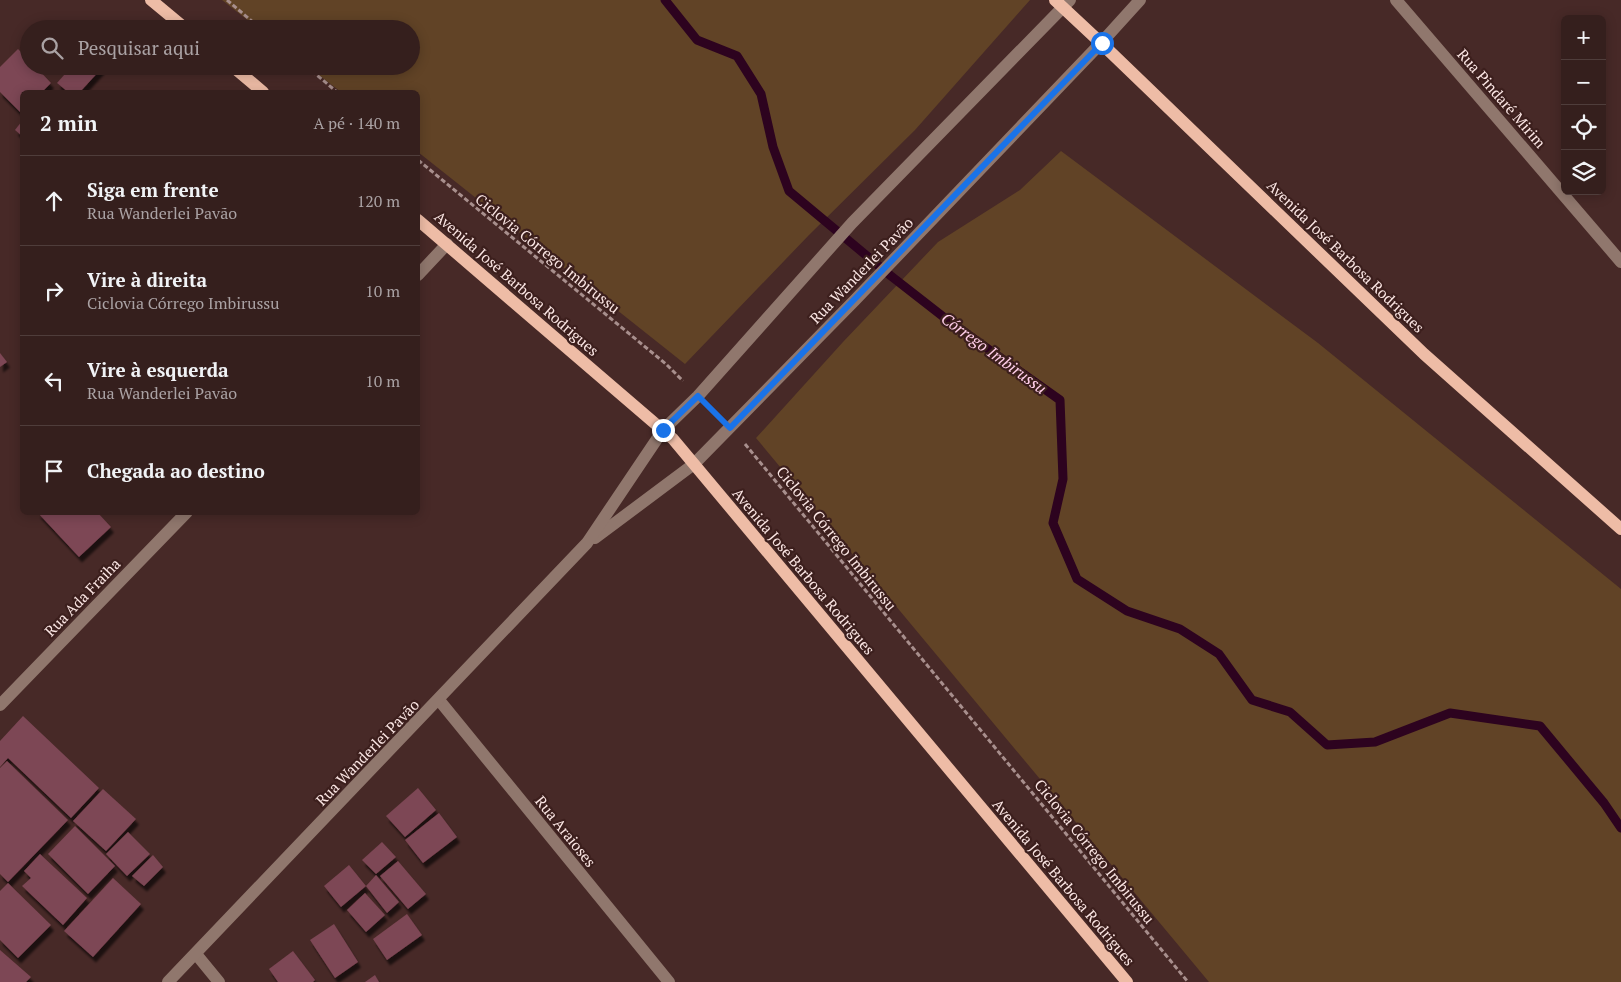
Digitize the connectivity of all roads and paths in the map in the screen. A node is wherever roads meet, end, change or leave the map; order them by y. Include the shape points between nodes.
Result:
1 (151, 0) edge
2 (227, 0) edge
3 (1140, 0) edge
4 (1396, 0) edge
5 (1062, 2) edge
6 (175, 20) edge
7 (250, 20) edge
8 (1102, 43) junction
9 (243, 75) edge
10 (317, 75) edge
11 (261, 90) edge
12 (335, 90) edge
13 (420, 162) edge
14 (420, 222) edge
15 (447, 244) junction
16 (1621, 262) edge
17 (420, 273) edge
18 (698, 396) junction
19 (730, 428) junction
20 (663, 430) junction
21 (694, 464) junction
22 (184, 515) edge
23 (1621, 529) edge
24 (587, 544) junction
25 (439, 700) junction
26 (0, 705) edge
27 (196, 954) junction
28 (168, 982) edge
29 (219, 982) edge
30 (669, 982) edge
31 (1127, 982) edge
32 (1188, 982) edge

1 - 6 main road
2 - 7 path
3 - 8 street, Rua Wanderlei Pavão
4 - 16 street, Rua Pindaré Mirim
5 - 8 main road, Avenida José Barbosa Rodrigues
5 - 18 street, Rua Wanderlei Pavão via 852,223
8 - 19 street, Rua Wanderlei Pavão
8 - 23 main road, Avenida José Barbosa Rodrigues via 1424,354
9 - 11 main road
10 - 12 path
13 - 18 path, Ciclovia Córrego Imbirussu via 666,364
14 - 15 main road, Avenida José Barbosa Rodrigues
15 - 17 street
15 - 20 main road, Avenida José Barbosa Rodrigues
18 - 20 street, Rua Wanderlei Pavão
19 - 21 street, Rua Wanderlei Pavão
19 - 32 path, Ciclovia Córrego Imbirussu
20 - 21 main road, Avenida José Barbosa Rodrigues
20 - 24 street, Rua Wanderlei Pavão
21 - 24 street, Rua Wanderlei Pavão
21 - 31 main road, Avenida José Barbosa Rodrigues
22 - 26 street, Rua Ada Fraiha
24 - 25 street, Rua Wanderlei Pavão
25 - 27 street, Rua Wanderlei Pavão
25 - 30 street, Rua Araioses
27 - 28 street, Rua Wanderlei Pavão
27 - 29 street

